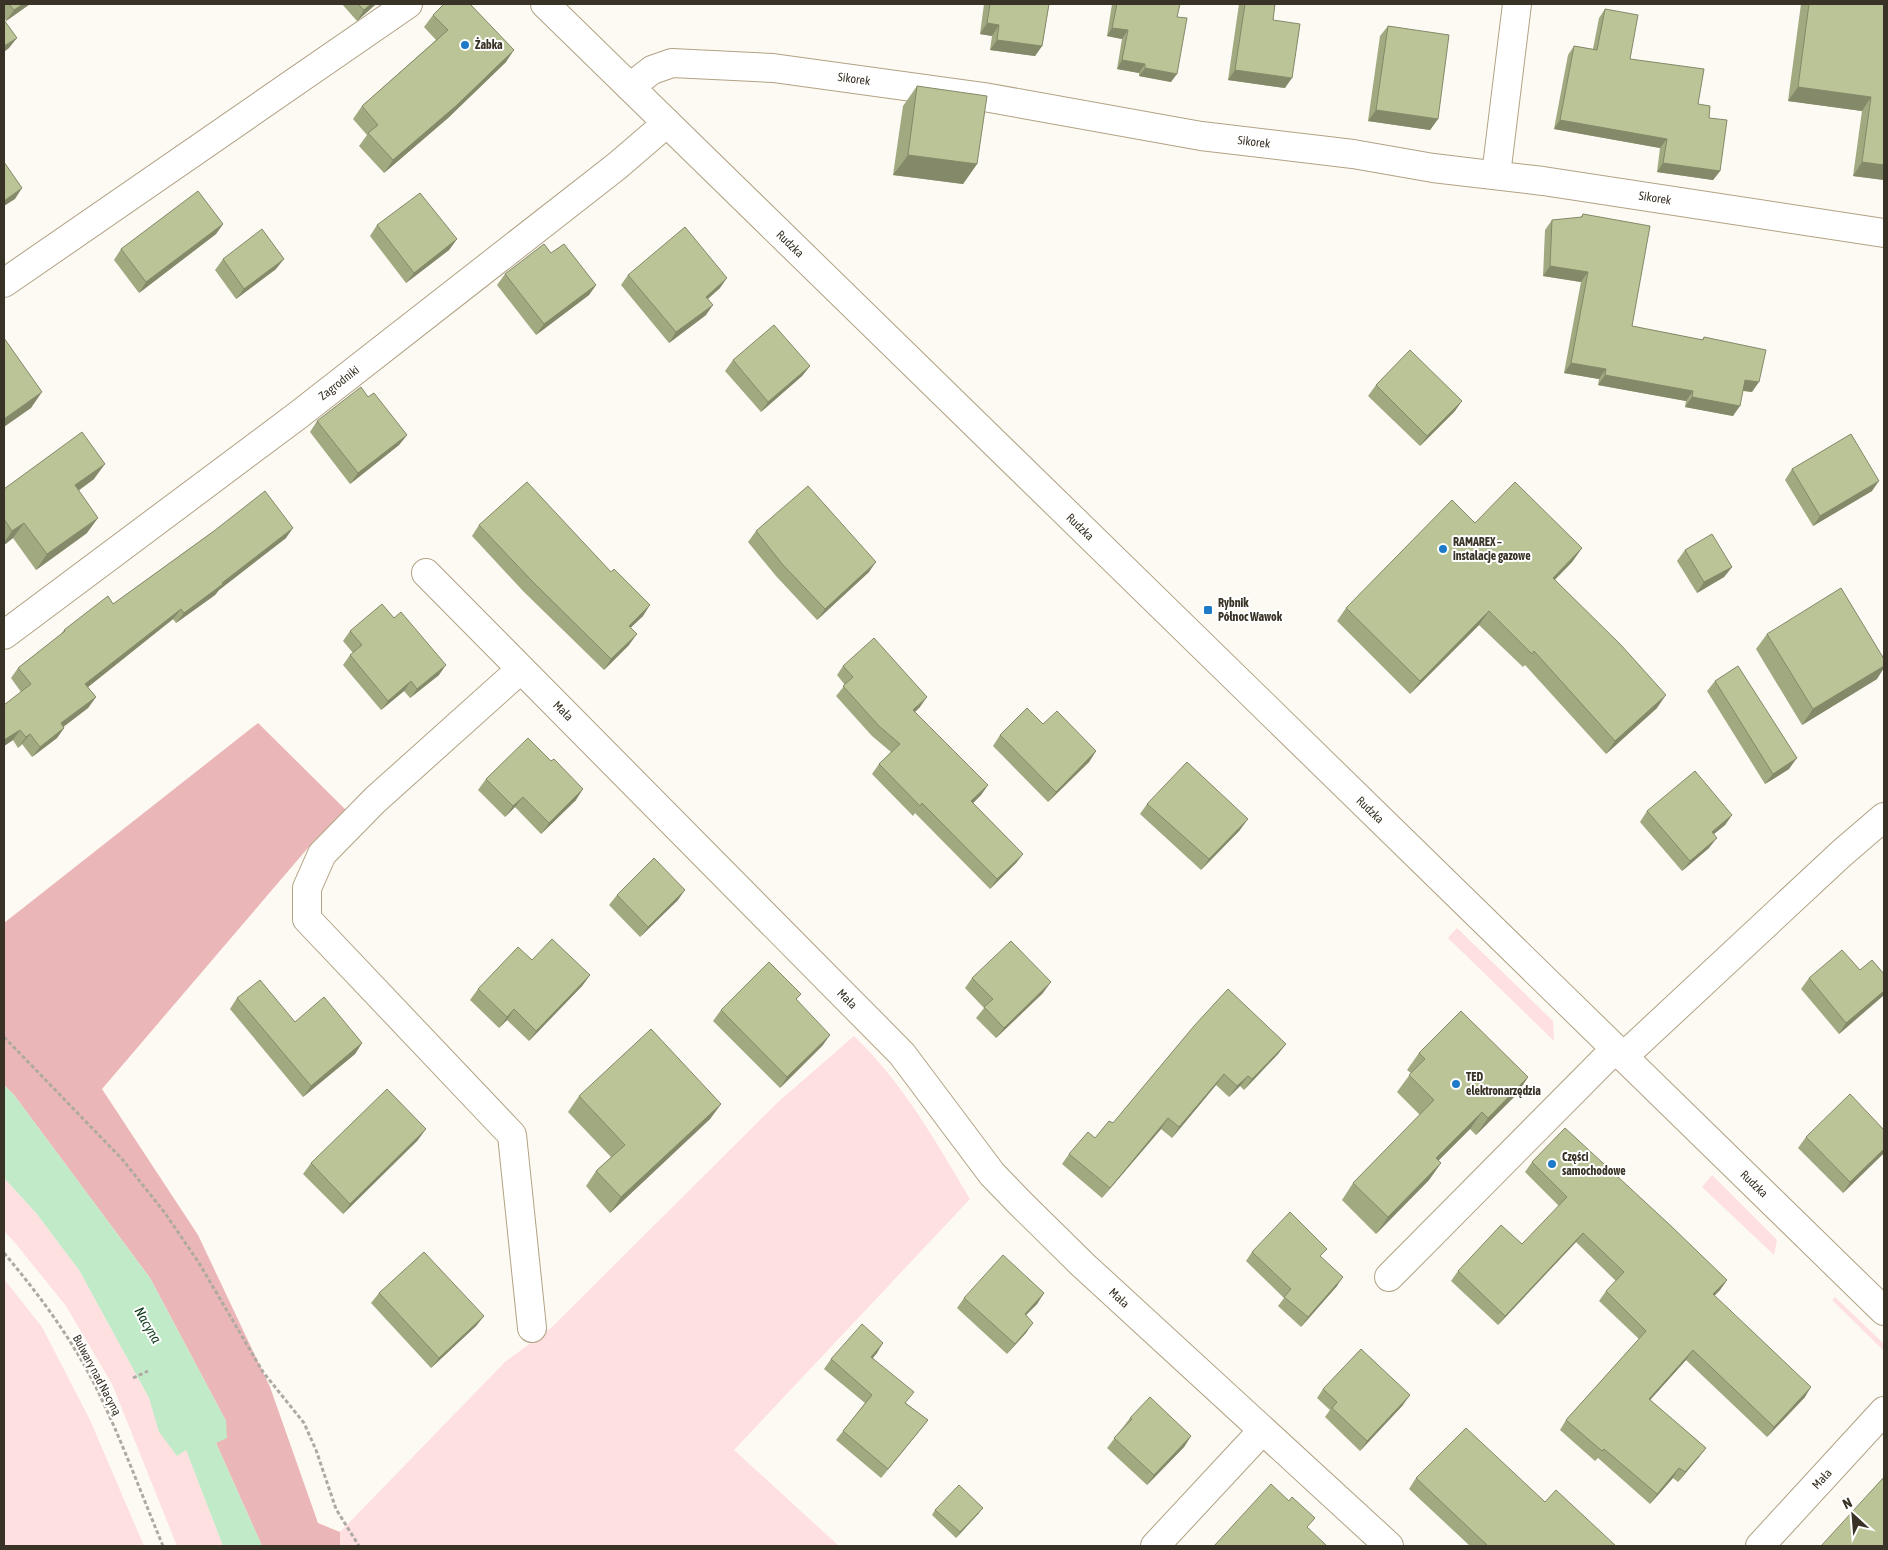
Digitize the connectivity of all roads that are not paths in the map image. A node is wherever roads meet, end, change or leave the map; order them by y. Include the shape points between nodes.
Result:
1 (408, 4) edge
2 (545, 4) edge
3 (1517, 4) edge
4 (630, 87) junction
5 (667, 123) junction
6 (1496, 175) junction
7 (1884, 233) edge
8 (4, 283) edge
9 (426, 572) dead end
10 (4, 635) edge
11 (521, 669) junction
12 (1884, 817) edge
13 (1619, 1053) junction
14 (1390, 1276) dead end
15 (1884, 1311) edge
16 (532, 1328) dead end
17 (1884, 1411) edge
18 (1262, 1431) junction
19 (1155, 1546) edge
20 (1388, 1546) edge
21 (1760, 1546) edge

1 - 8 street
2 - 4 street, Rudzka
3 - 6 street
4 - 5 street, Rudzka
4 - 6 street, Sikorek via 666,64 752,66 984,97 1200,136
5 - 10 street, Zagrodniki via 617,166 297,416
5 - 13 street, Rudzka
6 - 7 street, Sikorek
9 - 11 street, Mała
11 - 16 street via 374,800 322,854 307,888 307,919 512,1135
11 - 18 street, Mała via 902,1054 992,1174 1011,1194
12 - 13 street
13 - 14 street
13 - 15 street, Rudzka
17 - 21 street, Mała
18 - 19 street
18 - 20 street, Mała

